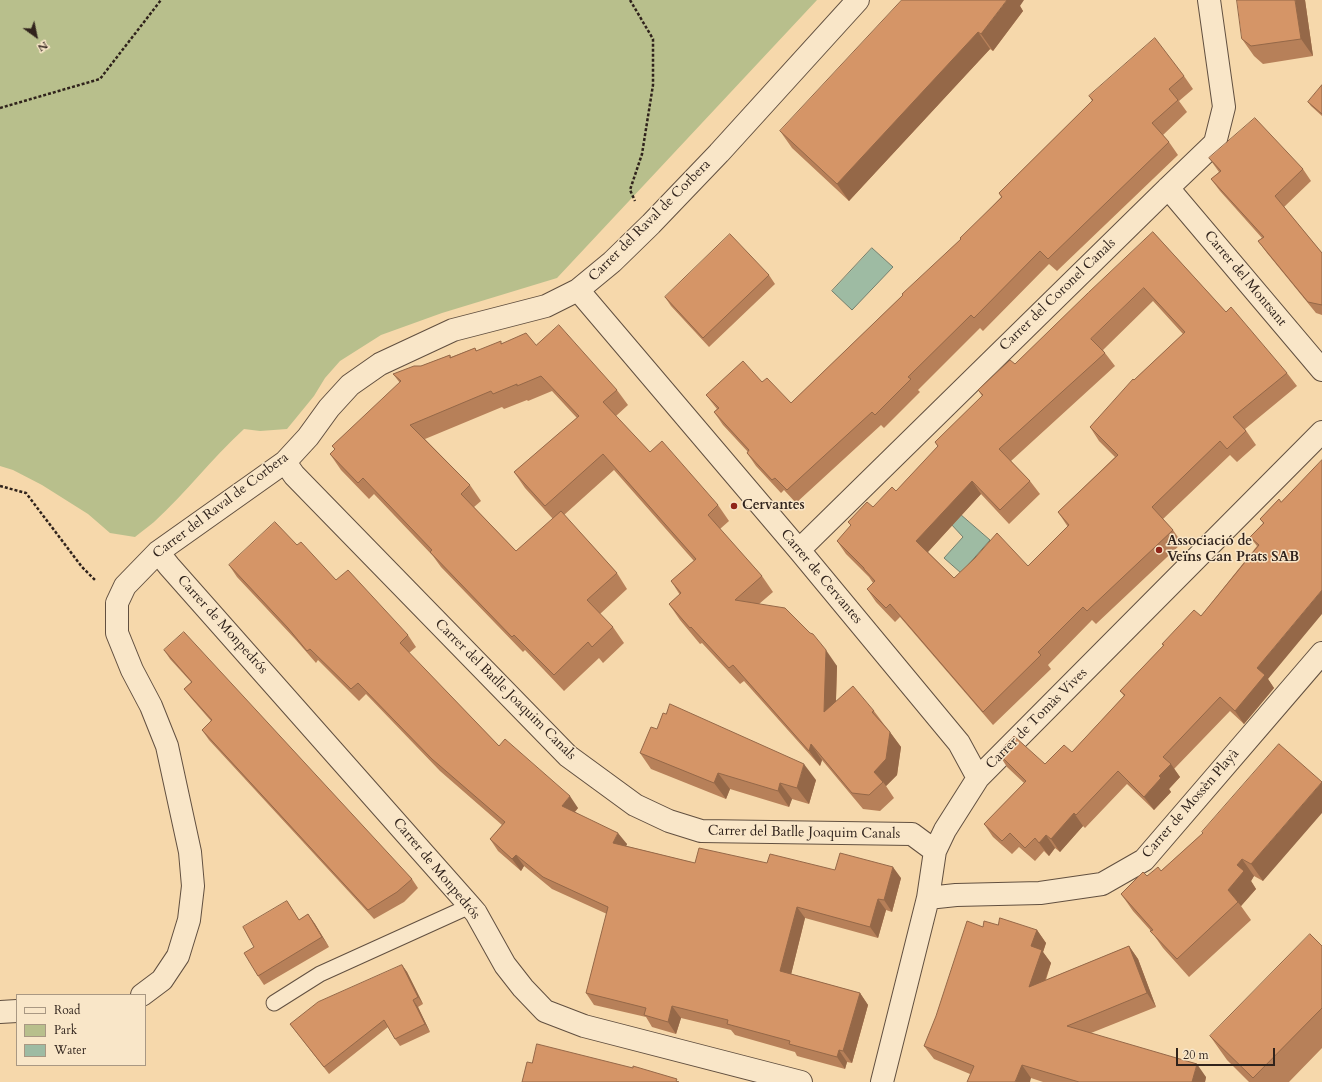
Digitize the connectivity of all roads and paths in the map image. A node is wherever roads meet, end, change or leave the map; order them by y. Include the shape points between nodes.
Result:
1 (161, 0) edge
2 (630, 0) edge
3 (858, 0) edge
4 (1210, 0) edge
5 (0, 108) edge
6 (1168, 188) junction
7 (651, 224) junction
8 (578, 290) junction
9 (1322, 370) edge
10 (1322, 432) edge
11 (285, 462) junction
12 (0, 486) edge
13 (799, 550) junction
14 (158, 552) junction
15 (117, 603) junction
16 (1322, 653) edge
17 (978, 778) junction
18 (935, 851) junction
19 (928, 898) junction
20 (470, 906) junction
21 (143, 994) edge
22 (274, 1003) dead end
23 (16, 1011) edge
24 (0, 1012) edge
25 (801, 1082) edge
26 (882, 1082) edge

1 - 5 path via 100,79
2 - 7 path via 653,39 653,85 642,154 630,190 638,208
3 - 7 street, Carrer del Raval de Corbera
4 - 6 street, Carrer del Coronel Canals via 1224,107 1215,143
6 - 9 street, Carrer del Montsant
6 - 13 street, Carrer del Coronel Canals
7 - 8 street, Carrer del Raval de Corbera via 612,262
8 - 11 street, Carrer del Raval de Corbera via 546,306 453,330 380,364 350,385
8 - 13 street, Carrer de Cervantes
10 - 17 street, Carrer de Tomàs Vives
11 - 14 street, Carrer del Raval de Corbera
11 - 18 street, Carrer del Batlle Joaquim Canals via 568,756 635,805 669,821 701,831 912,834
12 - 15 path via 26,493 82,566
13 - 17 street, Carrer de Cervantes via 959,743
14 - 15 street, Carrer del Raval de Corbera via 126,586
14 - 20 street, Carrer de Monpedrós
15 - 21 street, Carrer del Raval de Corbera via 117,633 167,746 190,852 193,886 189,920 178,956 162,980
16 - 19 street, Carrer de Mossèn Playà via 1144,860 1102,884 1040,893
17 - 18 street, Carrer de Tomàs Vives
18 - 19 street, Carrer de Tomàs Vives
19 - 26 street, Carrer de Tomàs Vives
20 - 22 lane via 320,974
20 - 25 street, Carrer de Monpedrós via 505,965 545,1011 584,1026
23 - 24 street

